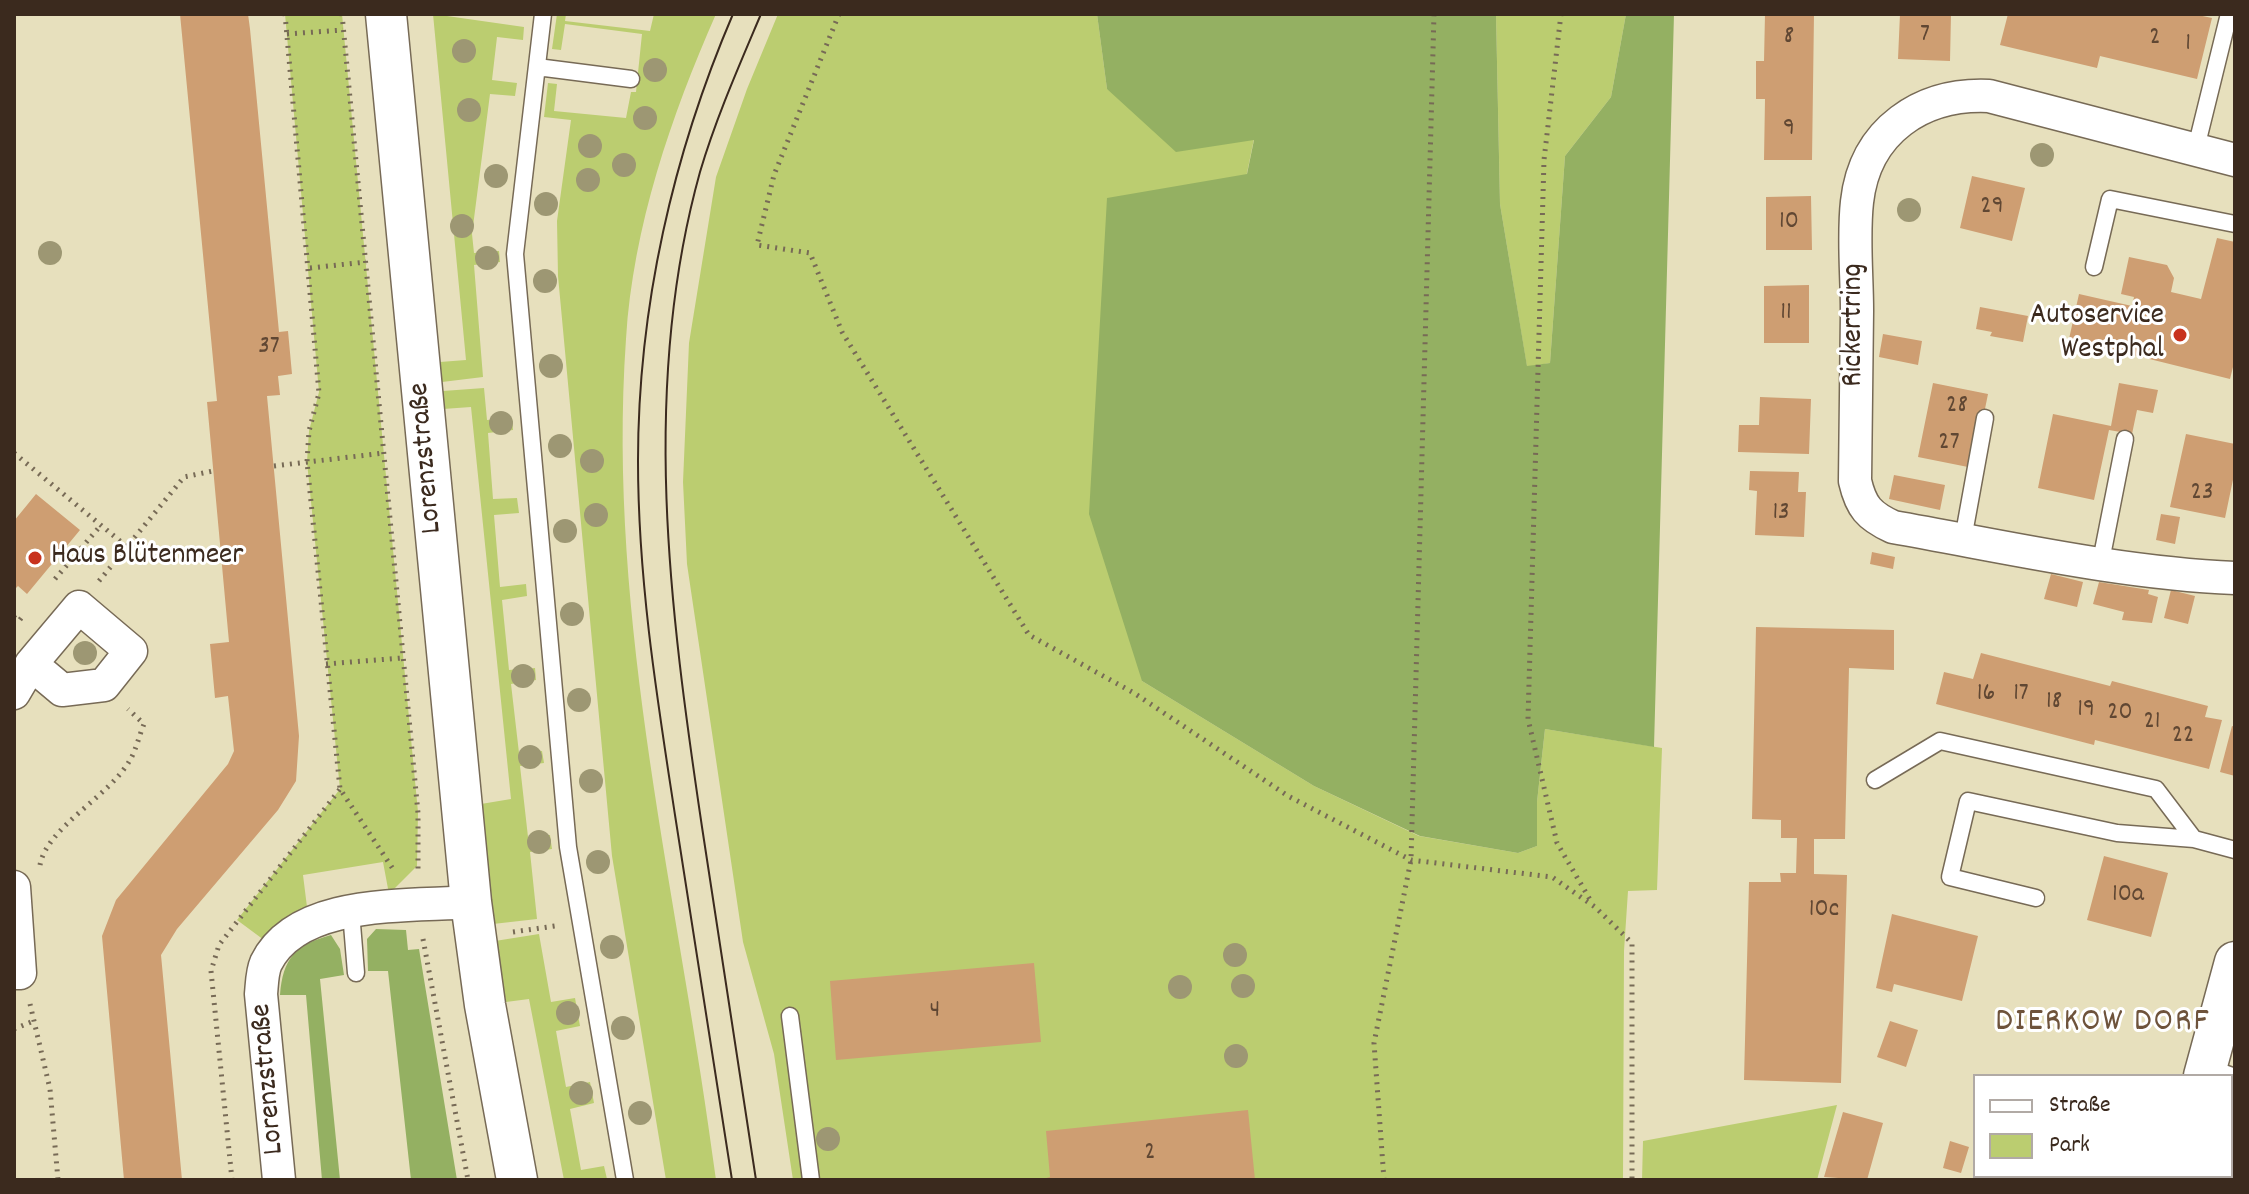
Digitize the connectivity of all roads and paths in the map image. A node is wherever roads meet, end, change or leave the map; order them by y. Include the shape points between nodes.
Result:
1 (285, 14) edge
2 (342, 14) edge
3 (386, 14) edge
4 (543, 14) edge
5 (839, 14) edge
6 (1434, 14) edge
7 (1561, 14) edge
8 (2229, 14) edge
9 (343, 30) junction
10 (287, 34) junction
11 (537, 67) junction
12 (631, 79) dead end
13 (2195, 152) junction
14 (2235, 160) edge
15 (2235, 224) edge
16 (366, 262) junction
17 (2094, 267) dead end
18 (310, 268) junction
19 (1985, 418) dead end
20 (2125, 439) dead end
21 (427, 449) junction
22 (14, 453) edge
23 (384, 453) junction
24 (307, 462) junction
25 (274, 466) dead end
26 (213, 471) dead end
27 (101, 525) junction
28 (1963, 539) junction
29 (126, 546) junction
30 (2100, 566) junction
31 (2235, 578) edge
32 (50, 585) dead end
33 (79, 607) junction
34 (29, 609) dead end
35 (14, 617) edge
36 (402, 658) junction
37 (31, 664) junction
38 (326, 664) junction
39 (104, 685) junction
40 (14, 693) edge
41 (1875, 780) dead end
42 (2194, 839) junction
43 (2235, 850) edge
44 (1411, 860) junction
45 (26, 883) edge
46 (2036, 898) dead end
47 (418, 906) junction
48 (1595, 907) junction
49 (351, 912) junction
50 (473, 920) junction
51 (580, 922) junction
52 (2235, 962) edge
53 (17, 973) edge
54 (356, 973) dead end
55 (790, 1016) dead end
56 (36, 1020) junction
57 (14, 1029) edge
58 (2215, 1074) edge
59 (58, 1180) edge
60 (279, 1180) edge
61 (468, 1180) edge
62 (517, 1180) edge
63 (625, 1180) edge
64 (811, 1180) edge
65 (1384, 1180) edge
66 (1632, 1180) edge

1 - 10 path
2 - 9 path
3 - 21 street, Lorenzstraße
4 - 11 lane
5 - 44 path via 774,175 757,245 810,253 842,332 1029,635 1134,693 1288,796
6 - 44 path
7 - 48 path via 1544,160 1528,719 1557,843
8 - 13 lane
9 - 10 path
9 - 16 path
10 - 18 path
11 - 12 lane
11 - 51 lane via 515,254 568,847
13 - 14 street, Rickertring
13 - 28 street, Rickertring via 1989,96 1957,95 1922,107 1896,124 1874,150 1857,201 1855,481 1872,517 1893,527
15 - 17 lane via 2110,199
16 - 18 path
16 - 23 path
18 - 24 path via 319,393
19 - 28 lane
20 - 30 lane
21 - 23 path
21 - 50 street, Lorenzstraße
22 - 27 path
23 - 24 path
23 - 36 path
24 - 25 path
24 - 38 path
26 - 29 path via 184,477
27 - 29 path
27 - 32 path
28 - 30 street, Rickertring
29 - 33 path
30 - 31 street, Rickertring
33 - 37 street
33 - 39 street via 131,651
34 - 35 path via 19,621
36 - 38 path
36 - 47 path via 418,813
37 - 39 street via 62,690
37 - 40 street
38 - 47 path via 340,789
39 - 45 path via 144,724 130,760 43,848
41 - 42 lane via 1940,741 2156,789
42 - 43 lane
42 - 46 lane via 2117,833 1968,801 1950,877
44 - 48 path via 1552,877
44 - 65 path via 1374,1043
45 - 53 street
47 - 49 street, Lorenzstraße
47 - 50 street, Lorenzstraße
47 - 61 path
48 - 66 path via 1632,943
49 - 54 lane
49 - 60 street, Lorenzstraße via 297,928 264,966 261,994
50 - 51 path
50 - 62 street, Lorenzstraße
51 - 63 lane
52 - 58 street
53 - 56 path
55 - 64 lane
56 - 57 path
56 - 59 path via 50,1089

